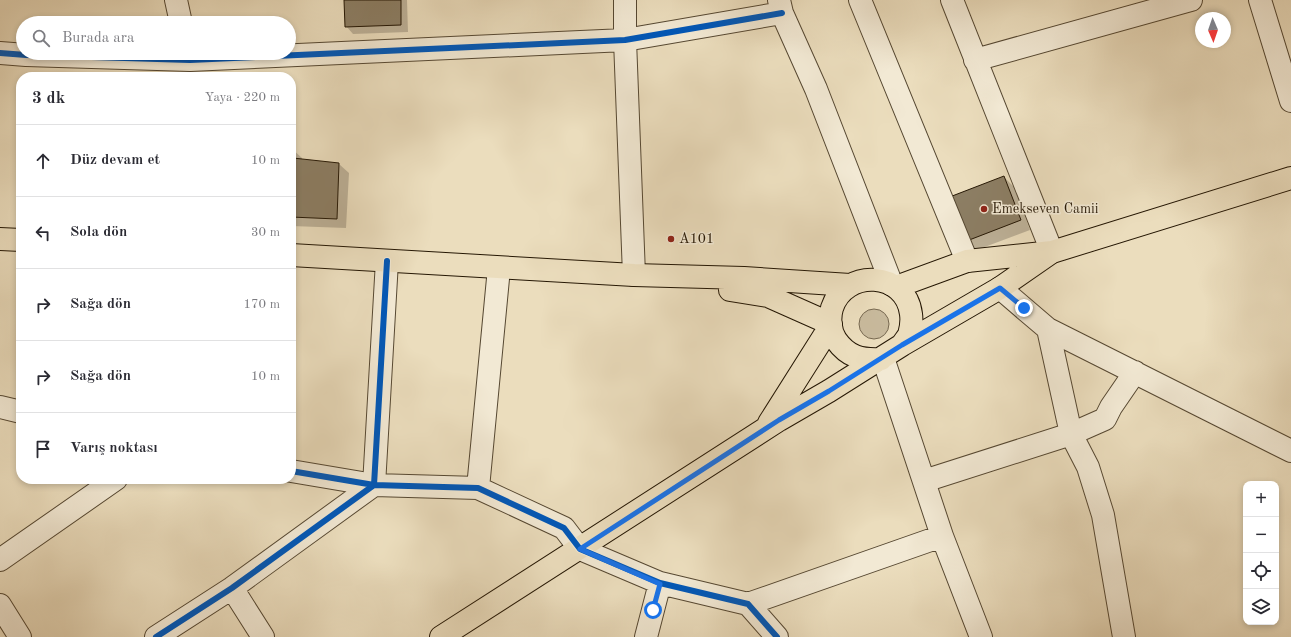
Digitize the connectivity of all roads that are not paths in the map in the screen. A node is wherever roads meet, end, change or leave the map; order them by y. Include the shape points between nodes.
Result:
1 (176, 0) edge
2 (625, 0) edge
3 (860, 0) edge
4 (952, 0) edge
5 (1191, 0) edge
6 (1260, 0) edge
7 (780, 6) edge
8 (179, 16) edge
9 (625, 40) junction
10 (0, 53) edge
11 (16, 54) edge
12 (296, 57) edge
13 (130, 60) edge
14 (248, 60) edge
15 (975, 60) junction
16 (192, 63) edge
17 (1291, 102) edge
18 (1291, 178) edge
19 (0, 239) edge
20 (16, 240) edge
21 (1052, 252) junction
22 (296, 255) edge
23 (387, 261) junction
24 (967, 261) junction
25 (499, 268) junction
26 (634, 275) junction
27 (850, 285) junction
28 (894, 286) junction
29 (1000, 288) junction
30 (831, 325) junction
31 (1048, 329) junction
32 (902, 345) junction
33 (882, 358) junction
34 (1135, 372) junction
35 (0, 407) edge
36 (16, 411) edge
37 (767, 428) junction
38 (1071, 434) junction
39 (1291, 451) edge
40 (296, 472) edge
41 (924, 480) junction
42 (109, 484) edge
43 (374, 485) junction
44 (478, 488) junction
45 (942, 536) junction
46 (580, 549) junction
47 (0, 560) edge
48 (660, 584) junction
49 (232, 588) junction
50 (748, 604) junction
51 (0, 605) edge
52 (20, 637) edge
53 (156, 637) edge
54 (263, 637) edge
55 (441, 637) edge
56 (646, 637) edge
57 (777, 637) edge
58 (981, 637) edge
59 (1124, 637) edge

1 - 8 street
2 - 9 street
3 - 24 street
4 - 15 street
5 - 15 street
6 - 17 street
7 - 9 street
7 - 28 street
9 - 12 street
9 - 26 street
10 - 11 street
13 - 16 street
14 - 16 street
15 - 21 street
18 - 21 main road
19 - 20 main road
21 - 24 main road
21 - 29 main road
22 - 23 main road
23 - 25 main road
23 - 43 street
24 - 28 main road
25 - 26 main road
25 - 44 street
26 - 27 main road via 744,278
26 - 30 main road via 768,296
27 - 28 main road via 861,280 873,279
27 - 30 main road via 834,302
28 - 32 main road via 905,297 912,321 909,334
29 - 31 street
29 - 32 main road
30 - 33 main road via 835,338 843,349 867,360
30 - 37 main road
31 - 34 street
31 - 38 street
32 - 33 main road
33 - 37 main road
33 - 41 street
34 - 38 street via 1105,420
34 - 39 street
35 - 36 street
37 - 46 main road
38 - 41 street
38 - 59 street via 1088,467 1103,515
40 - 43 street
41 - 45 street
42 - 47 street
43 - 44 street
43 - 49 street
44 - 46 street via 564,528
45 - 50 street
45 - 58 street
46 - 48 street
46 - 55 main road
48 - 50 street
48 - 56 street
49 - 53 street
49 - 54 street
50 - 57 street
51 - 52 street

